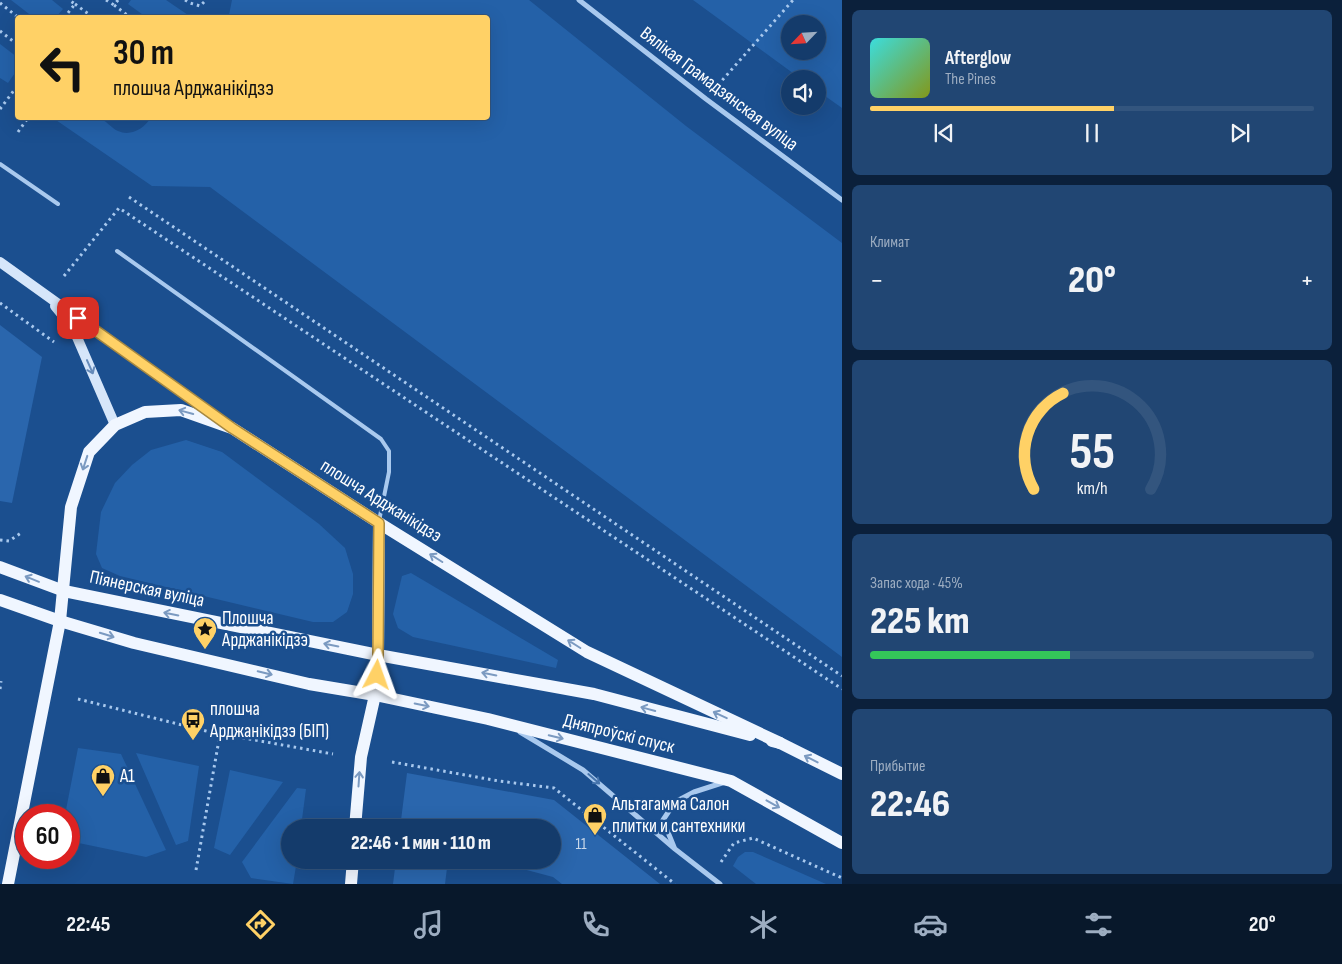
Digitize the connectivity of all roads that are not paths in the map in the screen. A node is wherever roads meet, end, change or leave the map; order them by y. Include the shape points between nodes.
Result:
1 (579, 0) edge
2 (0, 164) edge
3 (842, 200) edge
4 (58, 204) dead end
5 (117, 251) dead end
6 (0, 262) edge
7 (47, 295) junction
8 (115, 425) junction
9 (232, 428) junction
10 (379, 523) junction
11 (0, 567) edge
12 (64, 592) junction
13 (0, 600) edge
14 (60, 621) junction
15 (378, 655) junction
16 (375, 695) junction
17 (508, 725) junction
18 (780, 743) junction
19 (842, 774) edge
20 (731, 780) junction
21 (356, 819) edge
22 (842, 843) edge
23 (675, 849) junction
24 (352, 869) edge
25 (8, 884) edge
26 (351, 884) edge
27 (720, 884) edge

1 - 3 street, Вялікая Грамадзянская вуліца
2 - 4 lane
5 - 10 lane via 381,439 390,451
6 - 7 main road
7 -> 8 main road via 73,328
7 - 9 main road
9 -> 8 main road, плошча Арджанікідзэ via 181,410 145,412
8 -> 12 main road, плошча Арджанікідзэ via 89,452 71,507
9 - 10 main road, плошча Арджанікідзэ
10 - 15 main road
18 -> 10 main road, плошча Арджанікідзэ via 587,652
12 -> 11 main road, Піянерская вуліца
12 - 14 main road, плошча Арджанікідзэ
15 -> 12 main road, Піянерская вуліца
13 - 14 main road
14 -> 16 main road via 143,645 309,684
14 - 25 main road, плошча Арджанікідзэ
15 - 16 main road
18 -> 15 main road, Дняпроўскі спуск via 594,694
16 -> 17 main road, Дняпроўскі спуск
21 -> 16 main road via 361,757
17 -> 20 main road, Дняпроўскі спуск
17 -> 23 street via 583,770
19 -> 18 main road, Дняпроўскі спуск
20 -> 22 main road, Дняпроўскі спуск
20 - 23 street via 675,802 663,820
23 - 27 street
24 - 26 main road

